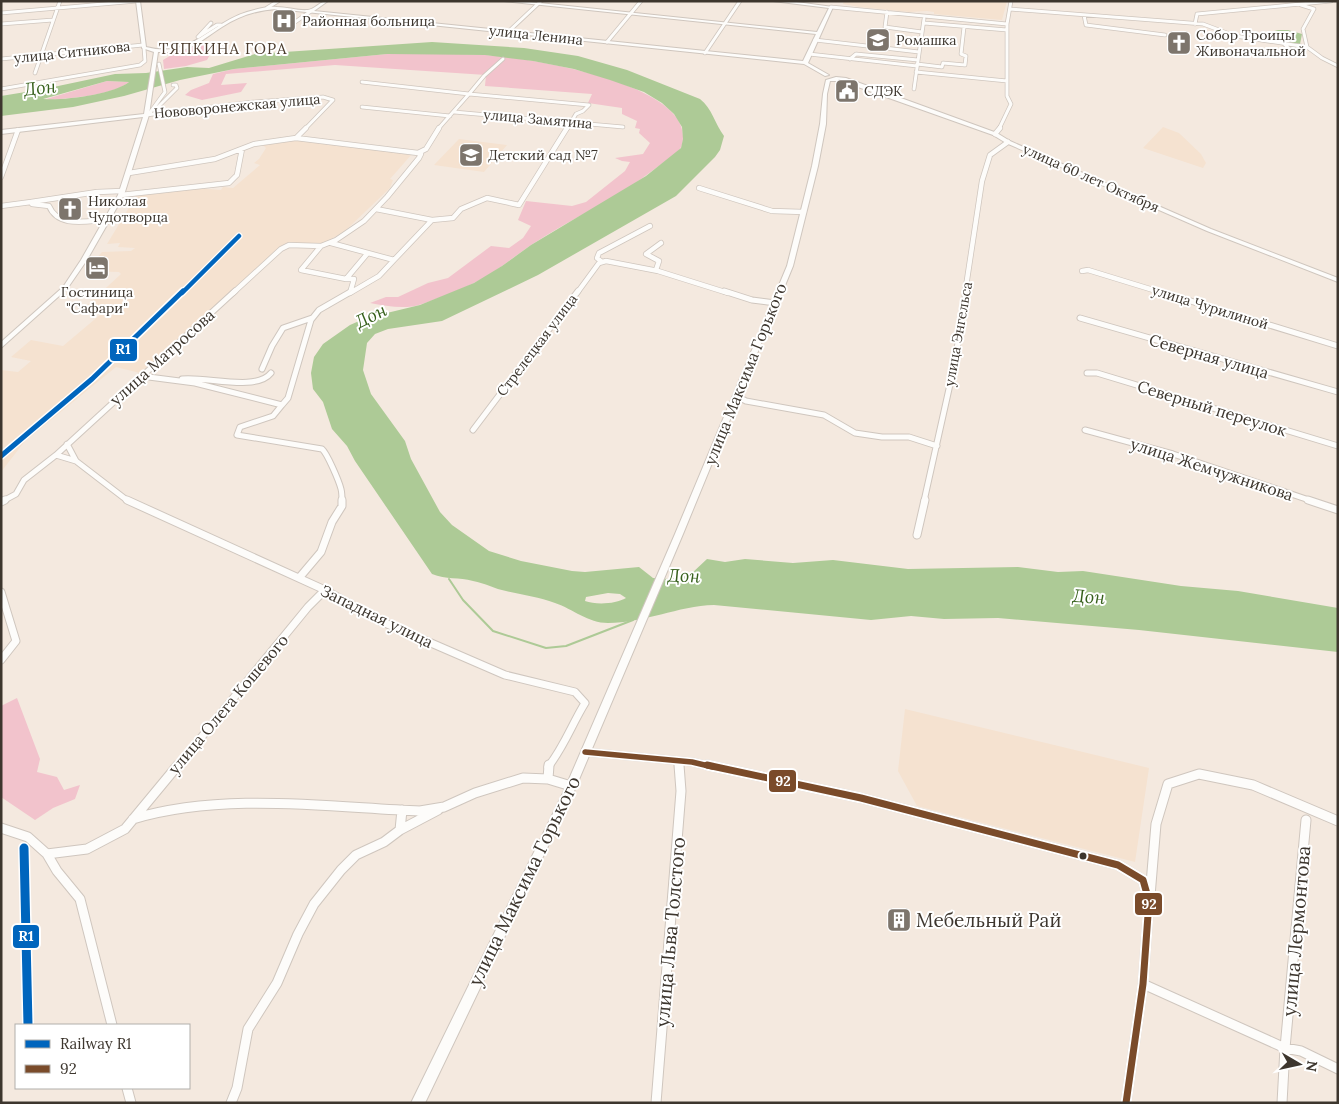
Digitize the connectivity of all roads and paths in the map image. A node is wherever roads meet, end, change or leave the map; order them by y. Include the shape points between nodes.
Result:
1 (60, 1) edge
2 (278, 1) edge
3 (326, 1) edge
4 (506, 1) edge
5 (642, 1) edge
6 (740, 1) edge
7 (775, 1) edge
8 (1010, 1) edge
9 (1293, 1) edge
10 (1331, 1) edge
11 (139, 2) edge
12 (539, 3) edge
13 (1301, 4) junction
14 (831, 7) junction
15 (58, 8) junction
16 (267, 8) junction
17 (1010, 9) junction
18 (311, 11) junction
19 (888, 12) junction
20 (1, 13) edge
21 (631, 14) junction
22 (1084, 15) junction
23 (925, 16) junction
24 (53, 20) junction
25 (211, 23) dead end
26 (924, 23) junction
27 (1, 24) edge
28 (724, 24) junction
29 (1007, 24) junction
30 (1195, 24) junction
31 (221, 25) junction
32 (288, 27) dead end
33 (964, 28) junction
34 (1007, 30) junction
35 (508, 32) junction
36 (922, 32) junction
37 (818, 33) junction
38 (1165, 35) dead end
39 (815, 40) junction
40 (606, 42) junction
41 (1282, 44) junction
42 (143, 46) junction
43 (1307, 47) junction
44 (156, 52) junction
45 (919, 52) junction
46 (705, 53) junction
47 (1294, 53) dead end
48 (809, 54) junction
49 (44, 55) junction
50 (1, 59) edge
51 (503, 59) dead end
52 (805, 63) junction
53 (917, 64) junction
54 (156, 65) junction
55 (1338, 66) edge
56 (35, 72) dead end
57 (916, 72) junction
58 (829, 77) junction
59 (820, 78) junction
60 (1007, 81) junction
61 (362, 82) dead end
62 (173, 85) dead end
63 (1, 89) edge
64 (914, 89) dead end
65 (469, 94) junction
66 (825, 94) junction
67 (362, 106) dead end
68 (454, 112) junction
69 (148, 113) junction
70 (450, 116) junction
71 (570, 122) junction
72 (623, 127) dead end
73 (18, 130) junction
74 (1, 132) edge
75 (995, 134) junction
76 (296, 138) junction
77 (1008, 142) junction
78 (242, 149) junction
79 (418, 152) junction
80 (129, 173) junction
81 (1, 177) edge
82 (699, 188) dead end
83 (122, 193) junction
84 (32, 202) junction
85 (1, 206) edge
86 (376, 209) junction
87 (804, 212) junction
88 (106, 220) junction
89 (432, 220) junction
90 (650, 226) dead end
91 (331, 243) junction
92 (661, 243) dead end
93 (321, 246) junction
94 (368, 254) junction
95 (394, 260) junction
96 (602, 262) junction
97 (656, 270) junction
98 (1082, 271) dead end
99 (346, 279) junction
100 (1338, 280) edge
101 (350, 293) junction
102 (774, 303) junction
103 (312, 318) junction
104 (1080, 318) dead end
105 (1, 346) edge
106 (1338, 346) edge
107 (262, 369) dead end
108 (271, 373) dead end
109 (1086, 373) dead end
110 (142, 376) junction
111 (177, 380) junction
112 (229, 383) junction
113 (201, 385) junction
114 (1338, 392) edge
115 (736, 396) junction
116 (282, 405) junction
117 (473, 430) dead end
118 (1085, 430) dead end
119 (67, 444) junction
120 (936, 446) junction
121 (1338, 446) edge
122 (56, 455) junction
123 (76, 462) junction
124 (1, 502) edge
125 (1338, 510) edge
126 (917, 535) dead end
127 (299, 578) junction
128 (325, 590) junction
129 (1, 592) edge
130 (1, 660) edge
131 (585, 752) junction
132 (679, 761) junction
133 (548, 779) junction
134 (571, 786) junction
135 (444, 807) junction
136 (402, 810) junction
137 (133, 819) junction
138 (1306, 820) dead end
139 (1338, 821) edge
140 (1, 828) edge
141 (400, 830) junction
142 (47, 854) junction
143 (1149, 901) junction
144 (1143, 984) junction
145 (112, 1024) edge
146 (1285, 1048) junction
147 (1338, 1069) edge
148 (128, 1089) edge
149 (131, 1103) edge
150 (231, 1103) edge
151 (418, 1103) edge
152 (656, 1103) edge
153 (1126, 1103) edge
154 (1282, 1103) edge

1 - 15 street
2 - 16 street
3 - 18 main road
4 - 12 main road
5 - 21 street
6 - 28 street
7 - 14 main road
8 - 17 street
9 - 13 street
10 - 13 street
11 - 15 street
11 - 42 main road
12 - 21 main road
12 - 35 street
13 - 30 street via 1197,14
13 - 43 street via 1314,9 1303,29
14 - 19 street
14 - 37 main road
15 - 20 street
15 - 24 street
16 - 18 main road, улица Ленина
16 - 31 main road
17 - 22 street
17 - 29 street
18 - 32 street
18 - 35 main road, улица Ленина
19 - 23 street
19 - 36 street via 885,27
21 - 28 main road
21 - 40 street
22 - 30 street
22 - 38 street via 1086,25
23 - 26 street
23 - 29 street
24 - 27 street
24 - 49 street
25 - 31 street via 198,37
26 - 33 street
26 - 36 street
28 - 37 main road
28 - 46 street
29 - 34 street
30 - 41 street via 1211,26 1235,36
31 - 44 main road via 191,45
33 - 34 street
33 - 53 street via 961,54 966,56 964,65
34 - 60 street
35 - 40 main road, улица Ленина
36 - 45 street
37 - 39 main road
39 - 45 street
39 - 48 main road
40 - 46 main road, улица Ленина
41 - 43 street
41 - 47 street
42 - 44 main road
42 - 49 street, улица Ситникова
42 - 63 street via 145,61 135,66
43 - 55 street
44 - 54 main road
45 - 53 street
46 - 52 main road, улица Ленина
48 - 52 main road
48 - 53 street
49 - 50 street, улица Ситникова
49 - 56 street
51 - 65 street, улица Замятина
52 - 58 main road
52 - 59 main road
53 - 57 street
54 - 69 main road
54 - 69 street via 166,88
57 - 60 street
57 - 64 street
58 - 59 main road, улица 60 лет Октября
58 - 66 main road, улица Максима Горького
58 - 75 main road, улица 60 лет Октября
59 - 66 main road, улица Максима Горького
60 - 75 street via 1007,96 1011,104
61 - 65 street, улица Замятина
62 - 69 street via 176,85 177,94
65 - 68 street, улица Замятина
65 - 71 street, улица Замятина via 589,105
66 - 87 main road, улица Максима Горького via 818,149
67 - 70 street
68 - 70 street, улица Замятина
68 - 71 street, улица Замятина
69 - 73 main road
69 - 76 street, Нововоронежская улица via 323,97 333,100
69 - 80 main road
70 - 79 street, улица Замятина via 435,132 426,149
71 - 72 street, улица Замятина
71 - 89 street via 519,205 487,198 461,209 453,218
73 - 74 main road
73 - 81 street
75 - 77 main road, улица 60 лет Октября
76 - 78 street via 254,144
76 - 79 street
77 - 100 main road, улица 60 лет Октября via 1208,230
77 - 120 street, улица Энгельса via 990,156 982,182 955,362
78 - 80 street via 215,159
78 - 83 street via 237,175 229,183
79 - 86 street, улица Замятина via 421,154 419,158
80 - 83 main road
82 - 87 street via 772,211
83 - 84 street via 97,192
83 - 88 main road
84 - 85 street
84 - 88 street via 49,206 50,214 58,220
86 - 89 street
86 - 91 street, улица Замятина
87 - 102 main road, улица Максима Горького via 790,266
88 - 105 main road via 65,288
89 - 95 street
90 - 96 street, Стрелецкая улица via 598,253 597,258
91 - 93 street, улица Матросова
91 - 94 street
92 - 97 street via 646,254 659,261
93 - 99 street via 301,270
93 - 110 street, улица Матросова via 285,246
94 - 95 street
94 - 99 street
95 - 101 street via 379,276
96 - 97 street
96 - 117 street, Стрелецкая улица
97 - 102 street via 752,300
98 - 106 street, улица Чурилиной via 1088,270
99 - 101 street via 354,280
101 - 103 street via 319,310
102 - 115 main road, улица Максима Горького
103 - 107 street via 283,328
103 - 116 street via 288,398
104 - 114 street, Северная улица
108 - 112 street via 263,381
109 - 121 street, Северный переулок via 1097,373
110 - 111 street
110 - 119 street, улица Матросова
111 - 112 street via 200,378
111 - 113 street
112 - 113 street
113 - 116 street
115 - 120 street via 746,401 824,415 854,433 909,437
115 - 131 main road, улица Максима Горького
116 - 127 street via 273,416 240,427 237,435 322,449 327,453 341,488 342,506 332,522 322,552
118 - 125 street, улица Жемчужникова via 1173,454
119 - 122 street, улица Матросова
119 - 123 street
120 - 126 street, улица Энгельса
122 - 123 street
122 - 124 street, улица Матросова via 24,480 16,494
123 - 127 street, Западная улица via 131,503
127 - 128 street, Западная улица
128 - 133 street, Западная улица via 378,620 505,675 575,692 585,703 562,749 548,767
128 - 137 street, улица Олега Кошевого
129 - 130 street via 16,642
131 - 132 street
131 - 134 main road, улица Максима Горького
132 - 143 street via 861,798 1118,865 1143,880
132 - 152 street, улица Льва Толстого via 681,791
133 - 134 street
133 - 135 street, улица Олега Кошевого via 523,778
134 - 151 main road, улица Максима Горького
135 - 136 street, улица Олега Кошевого
135 - 141 street
136 - 137 street, улица Олега Кошевого via 252,803 156,812
136 - 141 street
137 - 142 street, улица Олега Кошевого via 125,829 88,849
138 - 146 street, улица Лермонтова
139 - 143 street via 1253,785 1199,774 1168,784 1156,824
140 - 142 street via 28,837
141 - 150 street via 384,842 356,854 314,904 278,983 248,1028 237,1088
142 - 145 street via 80,899
143 - 144 street
144 - 146 street
144 - 153 street
146 - 147 street via 1301,1051
146 - 154 street, улица Лермонтова
148 - 149 street

